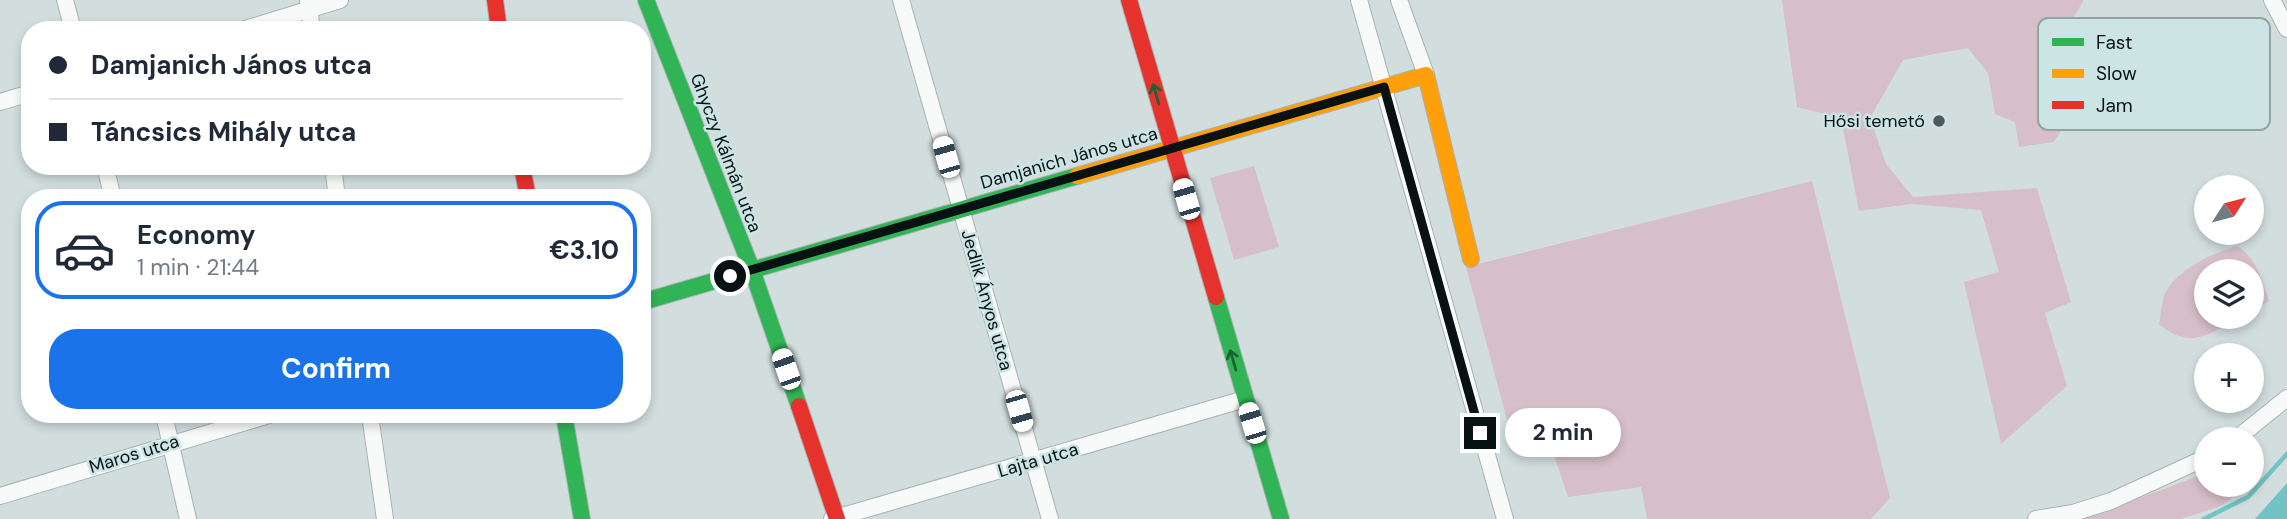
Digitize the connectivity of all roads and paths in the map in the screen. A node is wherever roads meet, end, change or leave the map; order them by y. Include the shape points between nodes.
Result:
1 (65, 0) edge
2 (340, 0) edge
3 (495, 0) edge
4 (646, 0) edge
5 (901, 0) edge
6 (1129, 0) edge
7 (1359, 0) edge
8 (1399, 0) edge
9 (2272, 0) edge
10 (309, 5) edge
11 (71, 21) edge
12 (266, 21) edge
13 (498, 21) edge
14 (2287, 29) edge
15 (1426, 75) junction
16 (1384, 87) junction
17 (21, 96) edge
18 (0, 102) edge
19 (1171, 149) junction
20 (961, 209) junction
21 (1471, 259) dead end
22 (752, 270) junction
23 (651, 299) edge
24 (2287, 398) edge
25 (1245, 399) junction
26 (166, 423) edge
27 (241, 423) edge
28 (371, 423) edge
29 (565, 423) edge
30 (2251, 427) edge
31 (170, 443) junction
32 (1033, 462) junction
33 (2194, 463) edge
34 (0, 496) edge
35 (188, 519) edge
36 (385, 519) edge
37 (582, 519) edge
38 (835, 519) edge
39 (1050, 519) edge
40 (1281, 519) edge
41 (1505, 519) edge
42 (2036, 519) edge

1 - 11 street
2 - 10 street
3 - 13 street
4 - 22 street, Ghyczy Kálmán utca
5 - 20 street, Jedlik Ányos utca
19 -> 6 street
7 - 16 street
8 - 15 street
9 - 14 street
10 - 12 street
15 - 16 street, Damjanich János utca
15 - 21 street
16 - 19 street, Damjanich János utca
16 - 41 street
17 - 18 street
19 - 20 street, Damjanich János utca
25 -> 19 street
20 - 22 street, Damjanich János utca
20 - 32 street, Jedlik Ányos utca
22 - 23 street, Damjanich János utca
22 - 38 street, Ghyczy Kálmán utca
24 - 30 street
25 - 32 street, Lajta utca
25 - 40 street
26 - 31 street
27 - 31 street, Maros utca
28 - 36 street
29 - 37 street
31 - 34 street, Maros utca
31 - 35 street
32 - 38 street, Lajta utca
32 - 39 street, Jedlik Ányos utca
33 - 42 street via 2111,501

